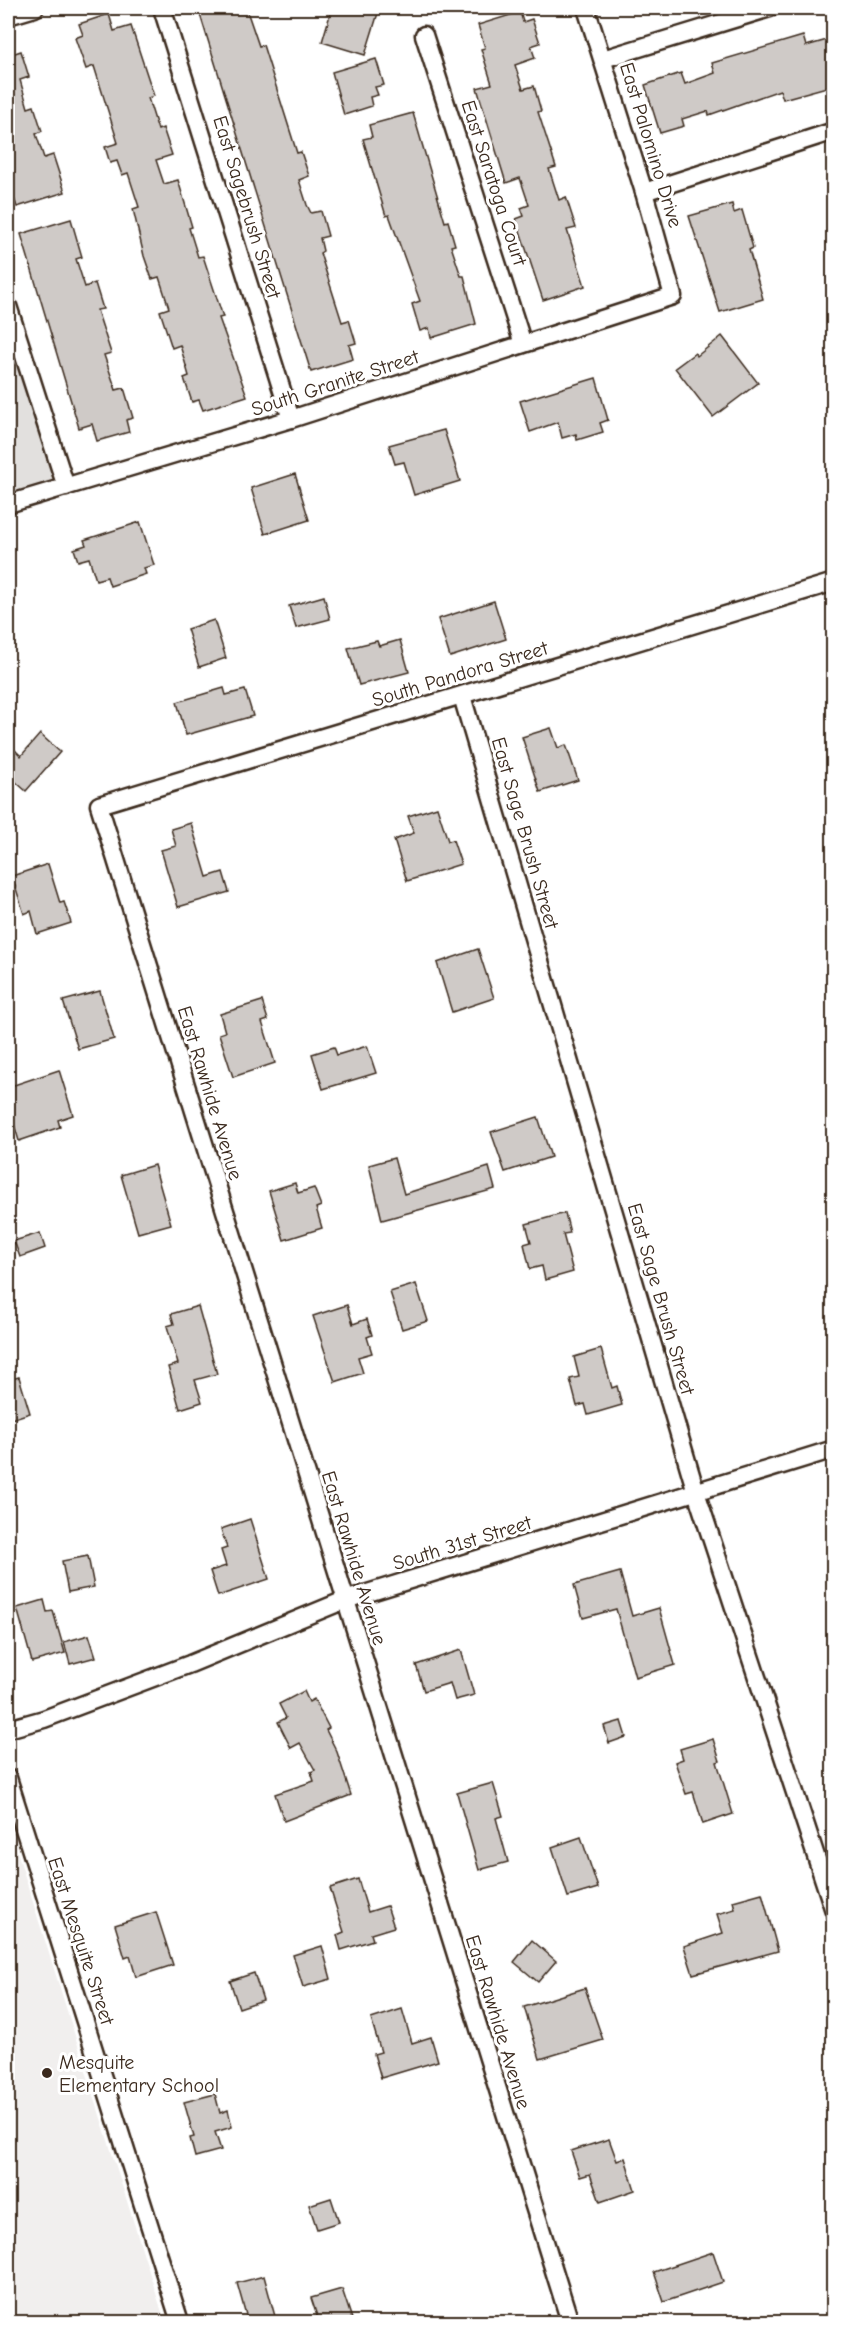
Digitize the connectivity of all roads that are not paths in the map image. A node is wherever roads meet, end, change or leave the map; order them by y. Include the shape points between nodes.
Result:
1 (35, 8) edge
2 (162, 8) edge
3 (586, 8) edge
4 (770, 8) edge
5 (8, 16) edge
6 (424, 35) dead end
7 (603, 58) junction
8 (834, 131) edge
9 (644, 192) junction
10 (673, 296) joint
11 (8, 306) edge
12 (523, 344) junction
13 (291, 419) junction
14 (66, 487) junction
15 (8, 504) edge
16 (832, 587) edge
17 (462, 696) junction
18 (99, 805) joint
19 (834, 1449) edge
20 (696, 1491) junction
21 (345, 1600) junction
22 (8, 1729) edge
23 (8, 1778) edge
24 (834, 1911) edge
25 (180, 2322) edge
26 (570, 2322) edge

1 - 5 street
2 - 13 street, East Sagebrush Street
3 - 7 street, East Palomino Drive
4 - 7 street
6 - 12 street, East Saratoga Court
7 - 9 street, East Palomino Drive
8 - 9 street
9 - 10 street, East Palomino Drive
10 - 12 street, South Granite Street
11 - 14 street
12 - 13 street, South Granite Street
13 - 14 street, South Granite Street
14 - 15 street, South Granite Street
16 - 17 street, South Pandora Street
17 - 18 street, South Pandora Street
17 - 20 street, East Sage Brush Street
18 - 21 street, East Rawhide Avenue
19 - 20 street, South 31st Street
20 - 21 street, South 31st Street
20 - 24 street, East Sage Brush Street
21 - 22 street, South 31st Street via 190,1664
21 - 26 street, East Rawhide Avenue
23 - 25 street, East Mesquite Street

